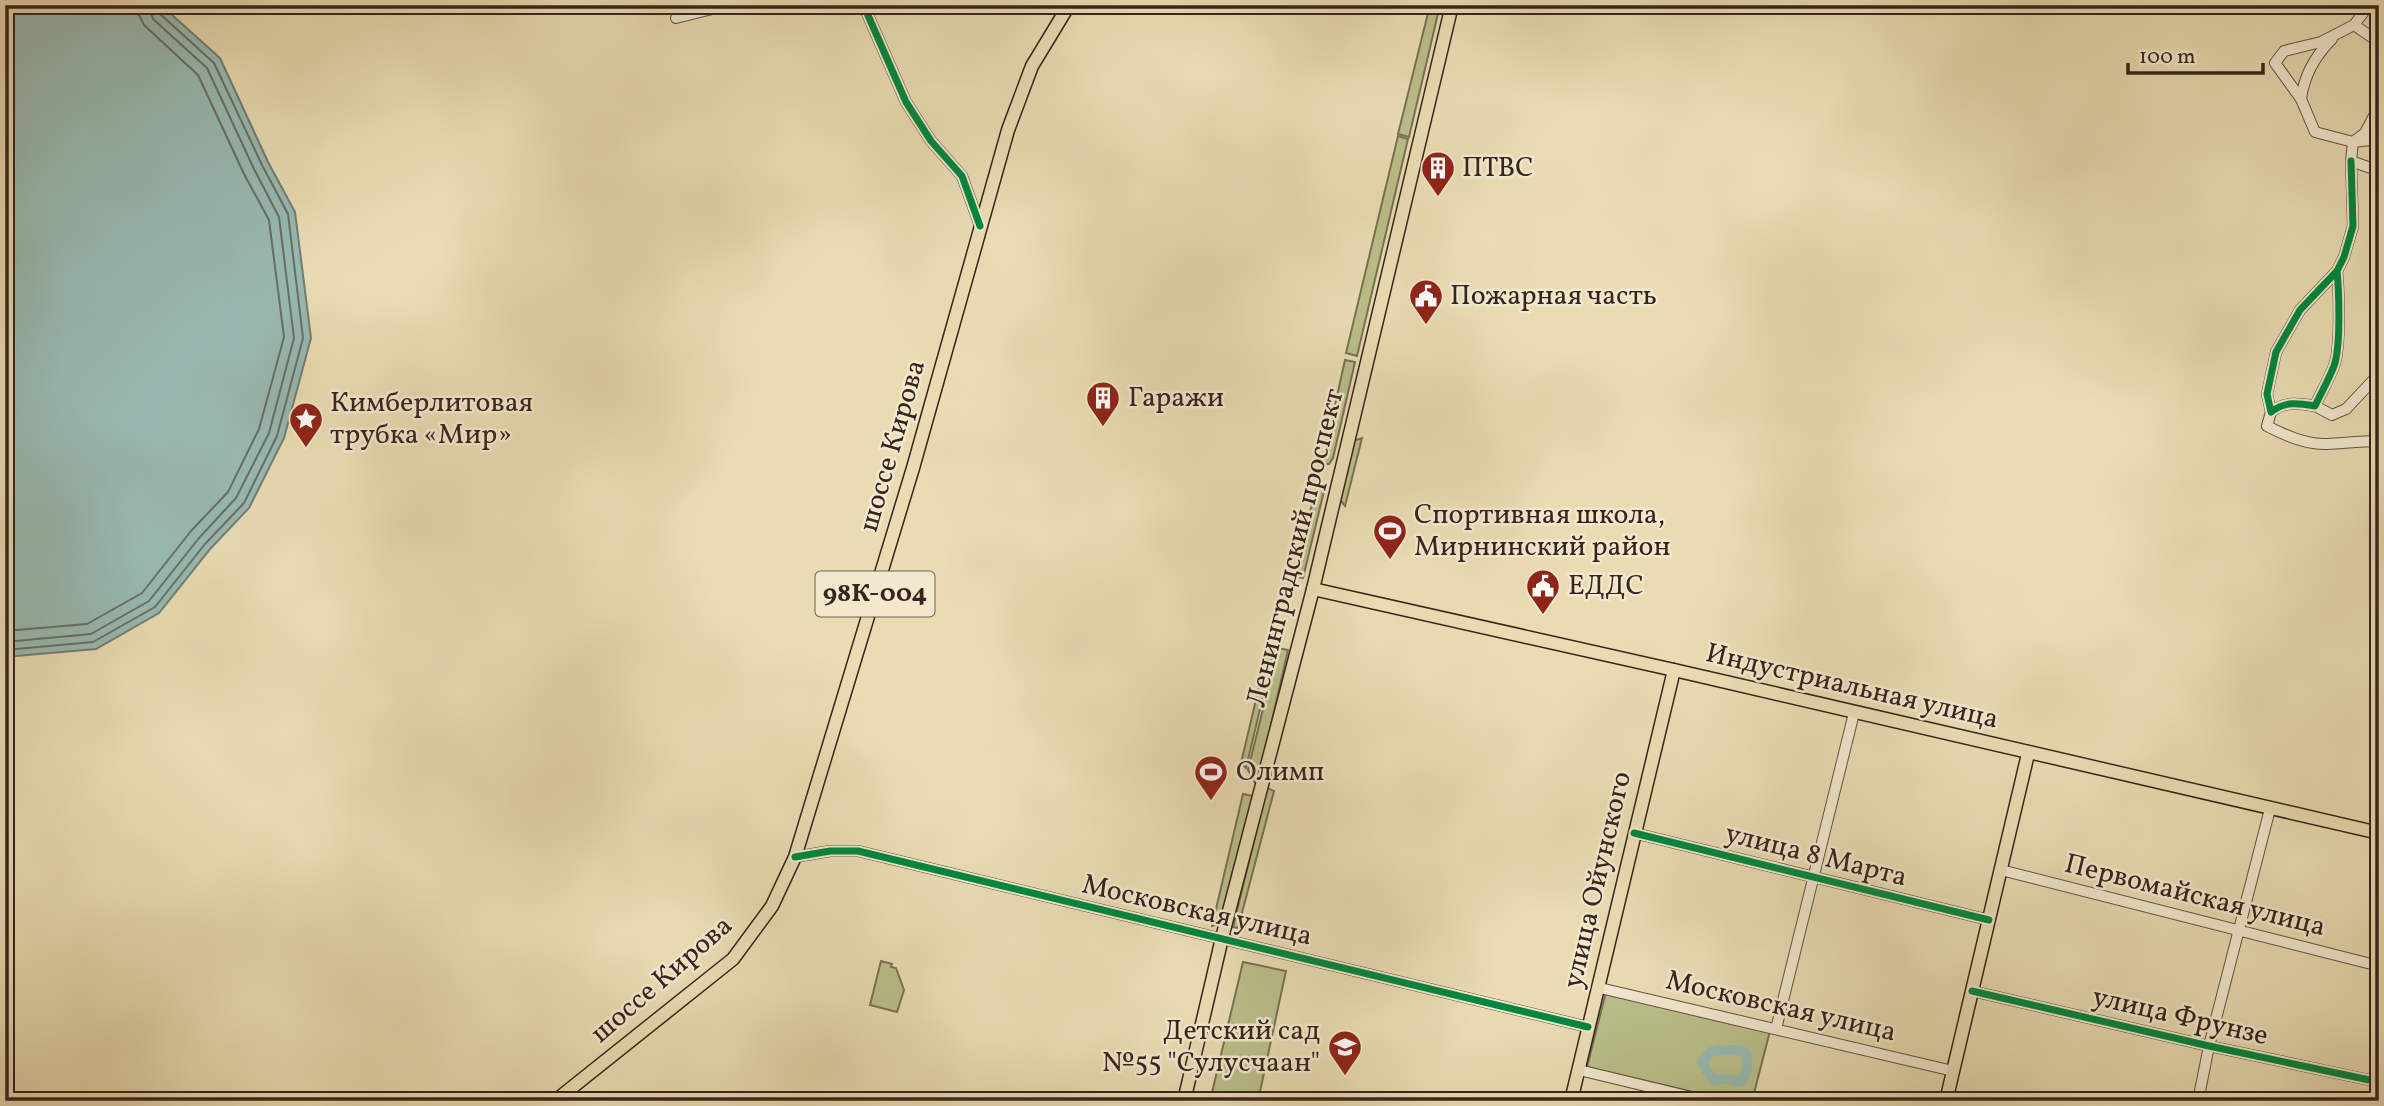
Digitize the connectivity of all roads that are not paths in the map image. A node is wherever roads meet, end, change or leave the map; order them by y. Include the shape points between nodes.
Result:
1 (727, 5) edge
2 (860, 5) edge
3 (1069, 5) edge
4 (1452, 5) edge
5 (2369, 5) edge
6 (676, 18) dead end
7 (2354, 26) junction
8 (2338, 33) junction
9 (2379, 42) edge
10 (2301, 99) junction
11 (2379, 106) edge
12 (2379, 139) edge
13 (2353, 142) junction
14 (2351, 161) junction
15 (2379, 171) edge
16 (980, 226) junction
17 (2337, 271) junction
18 (2379, 374) edge
19 (2315, 406) junction
20 (2271, 412) junction
21 (2379, 441) edge
22 (1313, 590) junction
23 (1674, 670) junction
24 (1853, 713) junction
25 (2028, 754) junction
26 (2270, 809) junction
27 (1634, 832) junction
28 (2379, 833) edge
29 (795, 857) junction
30 (2001, 870) junction
31 (1813, 877) junction
32 (1989, 920) junction
33 (2240, 931) junction
34 (1222, 939) junction
35 (2379, 966) edge
36 (1600, 988) junction
37 (1972, 991) junction
38 (1588, 1027) junction
39 (1776, 1029) junction
40 (2209, 1046) junction
41 (1579, 1070) junction
42 (1953, 1071) junction
43 (2379, 1082) edge
44 (555, 1101) edge
45 (1184, 1101) edge
46 (1572, 1101) edge
47 (1708, 1101) edge
48 (1946, 1101) edge
49 (2198, 1101) edge

1 - 6 street
2 - 16 street via 906,102 931,141 962,176
3 - 16 main road, шоссе Кирова / 98К-004 via 1024,85
4 - 22 main road, Ленинградский проспект
5 - 7 street
7 - 8 street
7 - 9 street
8 - 10 street via 2304,80
8 - 10 street via 2284,51 2275,63
10 - 13 street via 2315,132
11 - 13 street via 2365,133
12 - 13 street
13 - 14 street
14 - 15 street
14 - 17 street via 2353,226
16 - 29 main road, шоссе Кирова / 98К-004 via 914,468
17 - 19 street via 2338,349
17 - 20 street via 2300,310 2276,352 2267,394
18 - 19 street via 2346,409 2332,415
19 - 20 street via 2290,403
20 - 21 street via 2267,426 2311,443
22 - 23 main road, Индустриальная улица
22 - 34 main road, Ленинградский проспект
23 - 24 main road, Индустриальная улица
23 - 27 main road, улица Ойунского
24 - 25 main road, Индустриальная улица
24 - 31 street
25 - 26 main road, Индустриальная улица
25 - 30 main road
26 - 28 main road, Индустриальная улица
26 - 33 street
27 - 31 street, улица 8 Марта
27 - 36 main road, улица Ойунского
29 - 34 street, Московская улица via 858,851
29 - 44 main road, шоссе Кирова / 98К-004 via 772,906 733,959
30 - 32 main road
30 - 33 street, Первомайская улица
31 - 32 street, улица 8 Марта
31 - 39 street
32 - 37 main road
33 - 35 street, Первомайская улица
33 - 40 street
34 - 38 street, Московская улица
34 - 45 main road, Ленинградский проспект
36 - 38 main road, улица Ойунского
36 - 39 street, Московская улица
37 - 40 street, улица Фрунзе
37 - 42 main road
38 - 41 main road, улица Ойунского
39 - 42 street, Московская улица
40 - 43 street, улица Фрунзе
40 - 49 street
41 - 46 main road, улица Ойунского
41 - 47 street
42 - 48 main road

